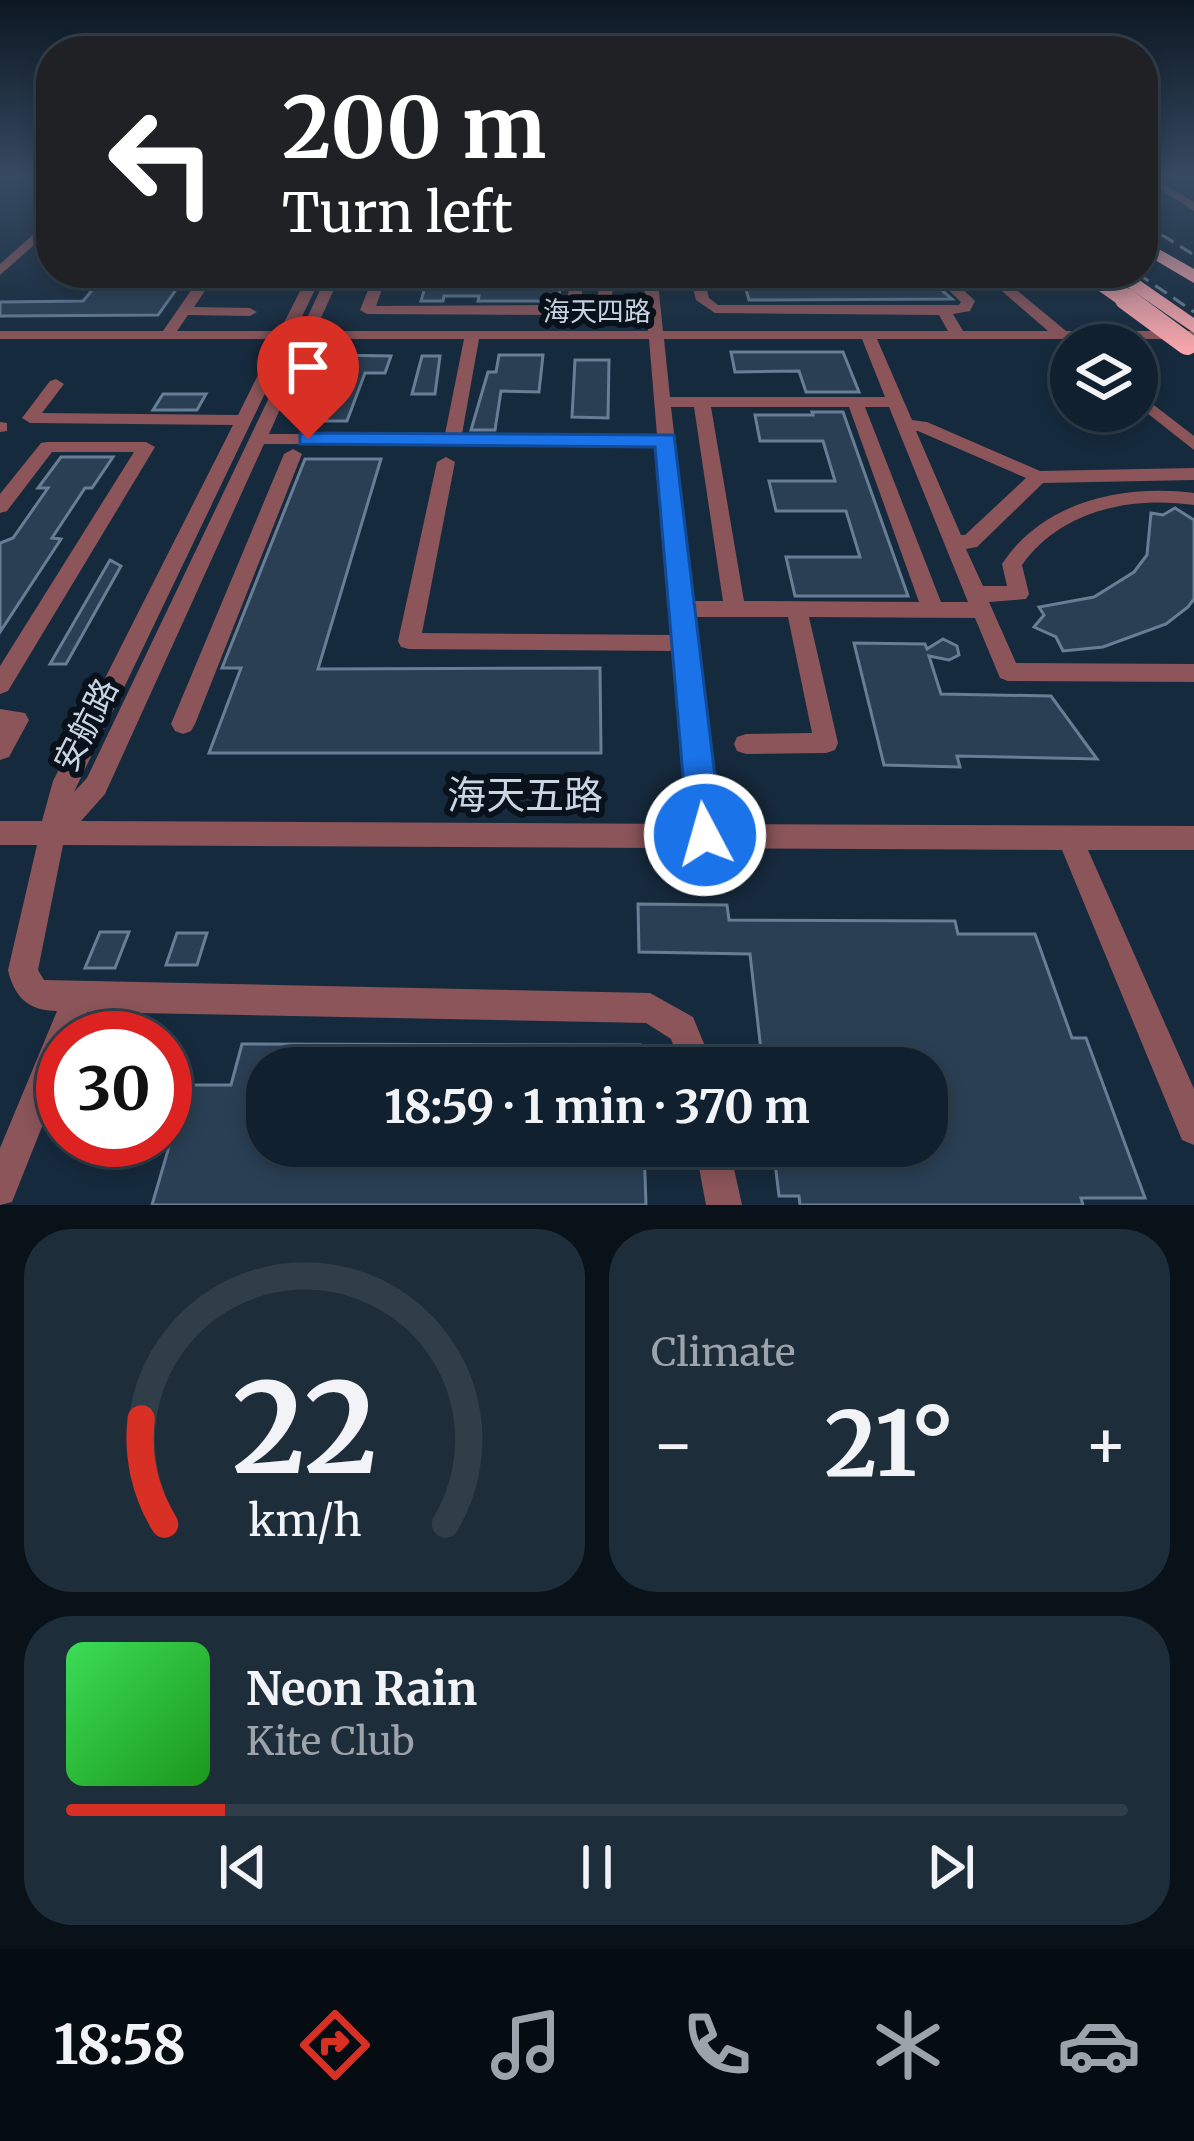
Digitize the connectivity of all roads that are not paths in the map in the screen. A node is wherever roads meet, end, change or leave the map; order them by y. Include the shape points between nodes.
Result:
1 (36, 238) edge
2 (0, 245) edge
3 (28, 245) junction
4 (1158, 249) edge
5 (1158, 252) edge
6 (1194, 268) edge
7 (0, 272) edge
8 (1194, 277) edge
9 (200, 288) edge
10 (321, 288) edge
11 (376, 288) edge
12 (576, 288) edge
13 (605, 288) edge
14 (651, 288) edge
15 (700, 288) edge
16 (954, 288) edge
17 (1006, 288) edge
18 (1099, 288) edge
19 (1112, 288) edge
20 (1133, 288) edge
21 (503, 310) junction
22 (184, 311) junction
23 (573, 311) junction
24 (944, 311) junction
25 (250, 312) dead end
26 (1050, 324) edge
27 (0, 334) edge
28 (167, 335) junction
29 (296, 335) junction
30 (472, 335) junction
31 (500, 335) junction
32 (1158, 335) edge
33 (1163, 335) junction
34 (656, 336) junction
35 (868, 336) junction
36 (959, 336) junction
37 (1192, 339) edge
38 (1050, 340) edge
39 (56, 384) dead end
40 (855, 402) junction
41 (662, 403) junction
42 (702, 403) junction
43 (896, 403) junction
44 (1158, 415) edge
45 (244, 420) junction
46 (905, 425) junction
47 (260, 439) junction
48 (666, 440) junction
49 (1194, 445) edge
50 (449, 451) junction
51 (293, 454) dead end
52 (1194, 475) edge
53 (1037, 477) junction
54 (1194, 499) edge
55 (0, 507) edge
56 (214, 536) junction
57 (260, 536) junction
58 (954, 542) junction
59 (979, 602) junction
60 (683, 609) junction
61 (735, 609) junction
62 (797, 609) junction
63 (933, 610) junction
64 (686, 643) junction
65 (1193, 666) edge
66 (0, 685) edge
67 (0, 719) edge
68 (182, 724) dead end
69 (746, 744) dead end
70 (0, 750) edge
71 (0, 833) edge
72 (53, 833) junction
73 (705, 835) junction
74 (1070, 838) junction
75 (1194, 838) edge
76 (78, 997) junction
77 (690, 1047) edge
78 (1194, 1128) edge
79 (716, 1167) edge
80 (0, 1190) edge
81 (724, 1205) edge

1 - 3 street
2 - 3 street
3 - 7 street
4 - 6 highway
5 - 8 highway
9 - 22 street
10 - 29 street, 安航路
11 - 21 street via 367,310
12 - 23 street
13 - 23 street via 605,300
14 - 34 street
15 - 24 street via 715,309
16 - 24 street via 965,308
17 - 26 street
18 - 33 highway
19 - 37 highway, bridge
20 - 37 highway
21 - 23 street
21 - 31 street
22 - 25 street
22 - 28 street
24 - 36 street
27 - 28 street, 海天四路
28 - 29 street, 海天四路
29 - 30 street, 海天四路
29 - 45 street, 安航路
29 - 47 street, 安航路
30 - 31 street, 海天四路
30 - 50 street
31 - 34 street, 海天四路
32 - 33 street, 海天四路
33 - 37 street, 海天四路
34 - 35 street, 海天四路
34 - 41 street
35 - 36 street, 海天四路
35 - 43 street
36 - 38 street, 海天四路
39 - 45 street via 30,418
40 - 42 street
40 - 43 street
40 - 63 street
41 - 42 street
41 - 48 street
42 - 61 street
43 - 46 street
44 - 49 street
45 - 72 street, 安航路 via 62,789
46 - 53 street
46 - 58 street
47 - 50 street
47 - 56 street, 安航路
48 - 50 street
48 - 60 street
50 - 64 street via 409,641
51 - 57 street
52 - 53 street
53 - 58 street via 970,542
54 - 59 street via 1116,502 1043,527 1012,564 1019,594
55 - 66 street via 47,447 146,447
56 - 57 street
56 - 72 street, 安航路 via 97,786
57 - 68 street
58 - 59 street
59 - 63 street
59 - 65 street via 1008,672
60 - 61 street
60 - 64 street
61 - 62 street
62 - 63 street
62 - 69 street via 826,743
64 - 73 street
67 - 70 street via 17,720
71 - 72 street, 海天五路
72 - 73 street, 海天五路
72 - 76 street via 22,970 34,993
73 - 74 street, 海天五路
74 - 75 street, 海天五路
74 - 78 street
76 - 77 street via 650,1008 682,1028
76 - 80 street
79 - 81 street

